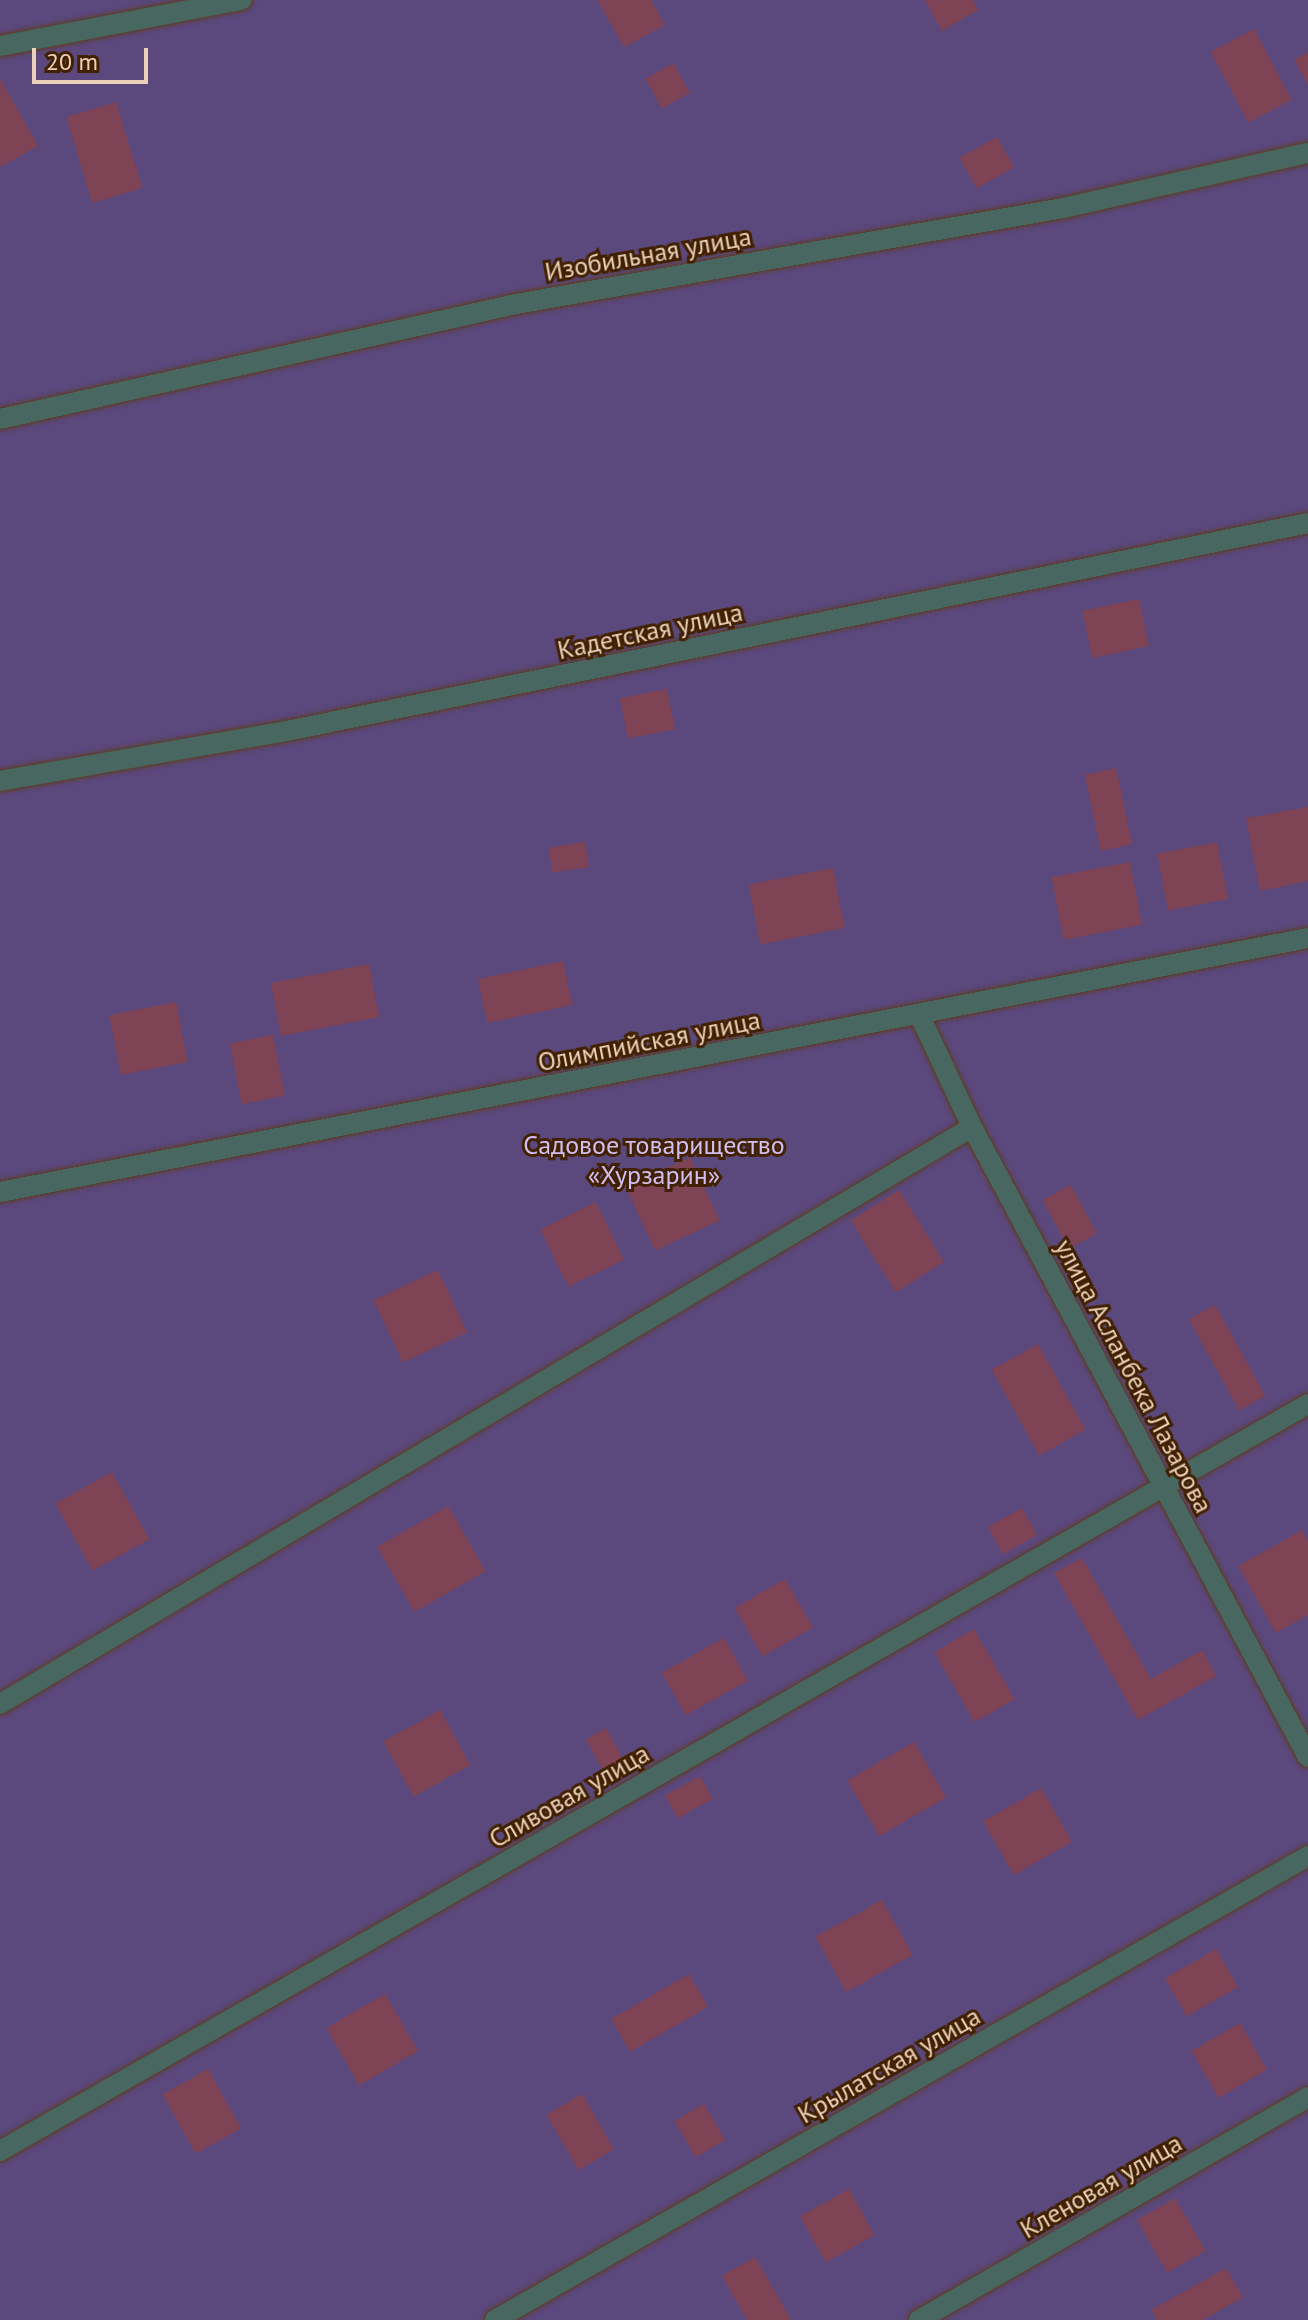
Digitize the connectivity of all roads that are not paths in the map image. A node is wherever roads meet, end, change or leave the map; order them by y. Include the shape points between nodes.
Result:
1 (242, 0) edge
2 (0, 46) edge
3 (1308, 153) edge
4 (0, 419) edge
5 (1308, 523) edge
6 (0, 781) edge
7 (1308, 938) edge
8 (920, 1016) junction
9 (972, 1127) junction
10 (0, 1192) edge
11 (1308, 1404) edge
12 (1164, 1487) junction
13 (0, 1704) edge
14 (1308, 1757) edge
15 (1308, 1856) edge
16 (1308, 2097) edge
17 (0, 2151) edge
18 (495, 2320) edge
19 (919, 2320) edge

1 - 2 street
3 - 4 street, Изобильная улица via 1063,208 516,304
5 - 6 street, Кадетская улица via 282,732
7 - 8 street, Олимпийская улица
8 - 9 street, улица Асланбека Лазарова
8 - 10 street, Олимпийская улица
9 - 12 street, улица Асланбека Лазарова
9 - 13 street
11 - 12 street
12 - 14 street, улица Асланбека Лазарова
12 - 17 street, Сливовая улица
15 - 18 street, Крылатская улица
16 - 19 street, Кленовая улица

